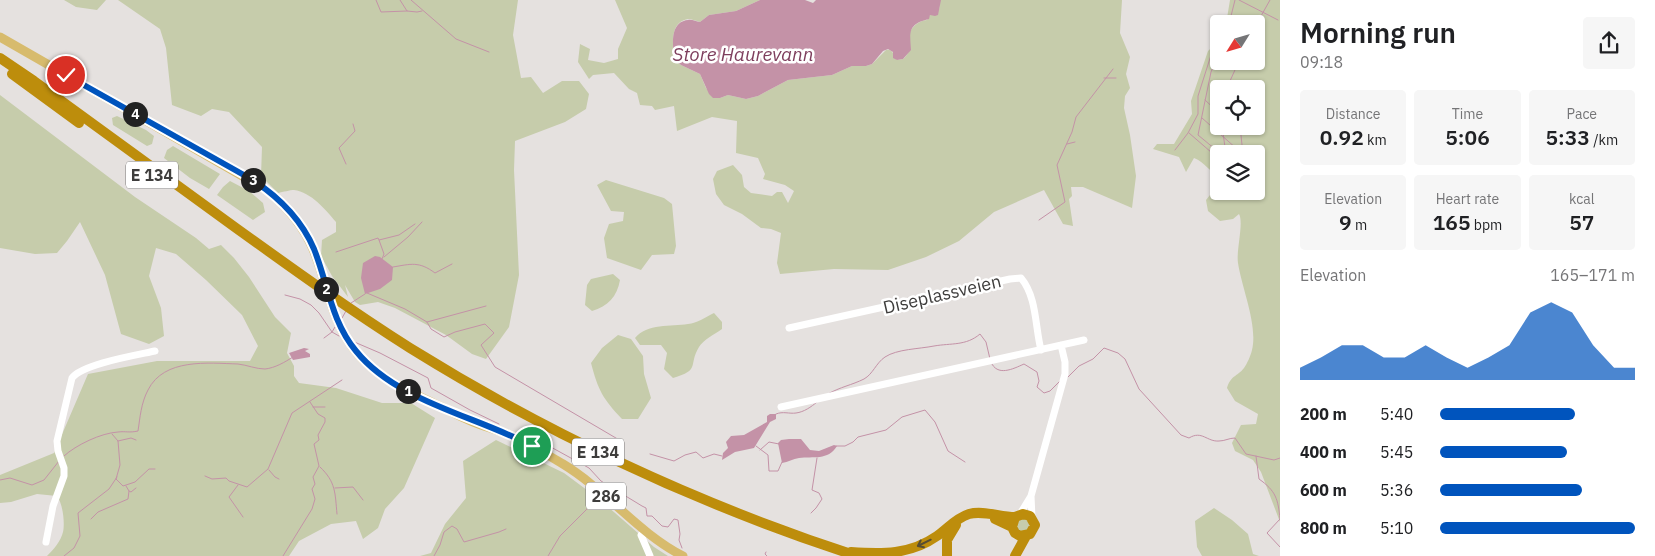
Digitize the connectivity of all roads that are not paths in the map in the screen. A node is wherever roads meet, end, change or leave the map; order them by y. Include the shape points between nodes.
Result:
1 (0, 37) edge
2 (0, 58) edge
3 (0, 65) edge
4 (306, 283) junction
5 (789, 328) dead end
6 (1084, 340) dead end
7 (1061, 345) junction
8 (155, 350) dead end
9 (1041, 350) junction
10 (780, 407) dead end
11 (1031, 496) junction
12 (1032, 518) junction
13 (1016, 523) junction
14 (643, 533) junction
15 (1026, 536) junction
16 (46, 542) dead end
17 (840, 554) edge
18 (1015, 554) edge
19 (650, 556) edge
20 (683, 556) edge
21 (857, 556) edge
22 (947, 556) edge

1 - 14 main road, 286 via 267,190 298,220 319,265 336,320 366,362 407,390 523,442 578,474
2 - 4 highway, E 134
3 - 4 highway, E 134
4 - 17 highway, E 134 via 473,393 599,460 746,524
5 - 9 street, Diseplassveien via 1021,278 1030,297
6 - 7 street
7 - 9 street
7 - 11 street via 1064,374
8 - 16 street via 90,366 72,378 57,441 64,476 53,506
9 - 10 street
11 - 12 street
11 - 13 street
12 - 13 highway, E 134 via 1026,514
12 - 15 highway via 1034,529
13 - 15 highway, E 134 via 1020,536
13 -> 17 highway, E 134 via 1004,517 970,514 933,539 910,549 880,554
13 - 18 highway
13 - 22 highway, E 134 via 984,516 965,519 950,533 946,544
14 - 19 street
14 - 20 main road, 286
15 - 18 highway
17 - 21 highway, E 134

